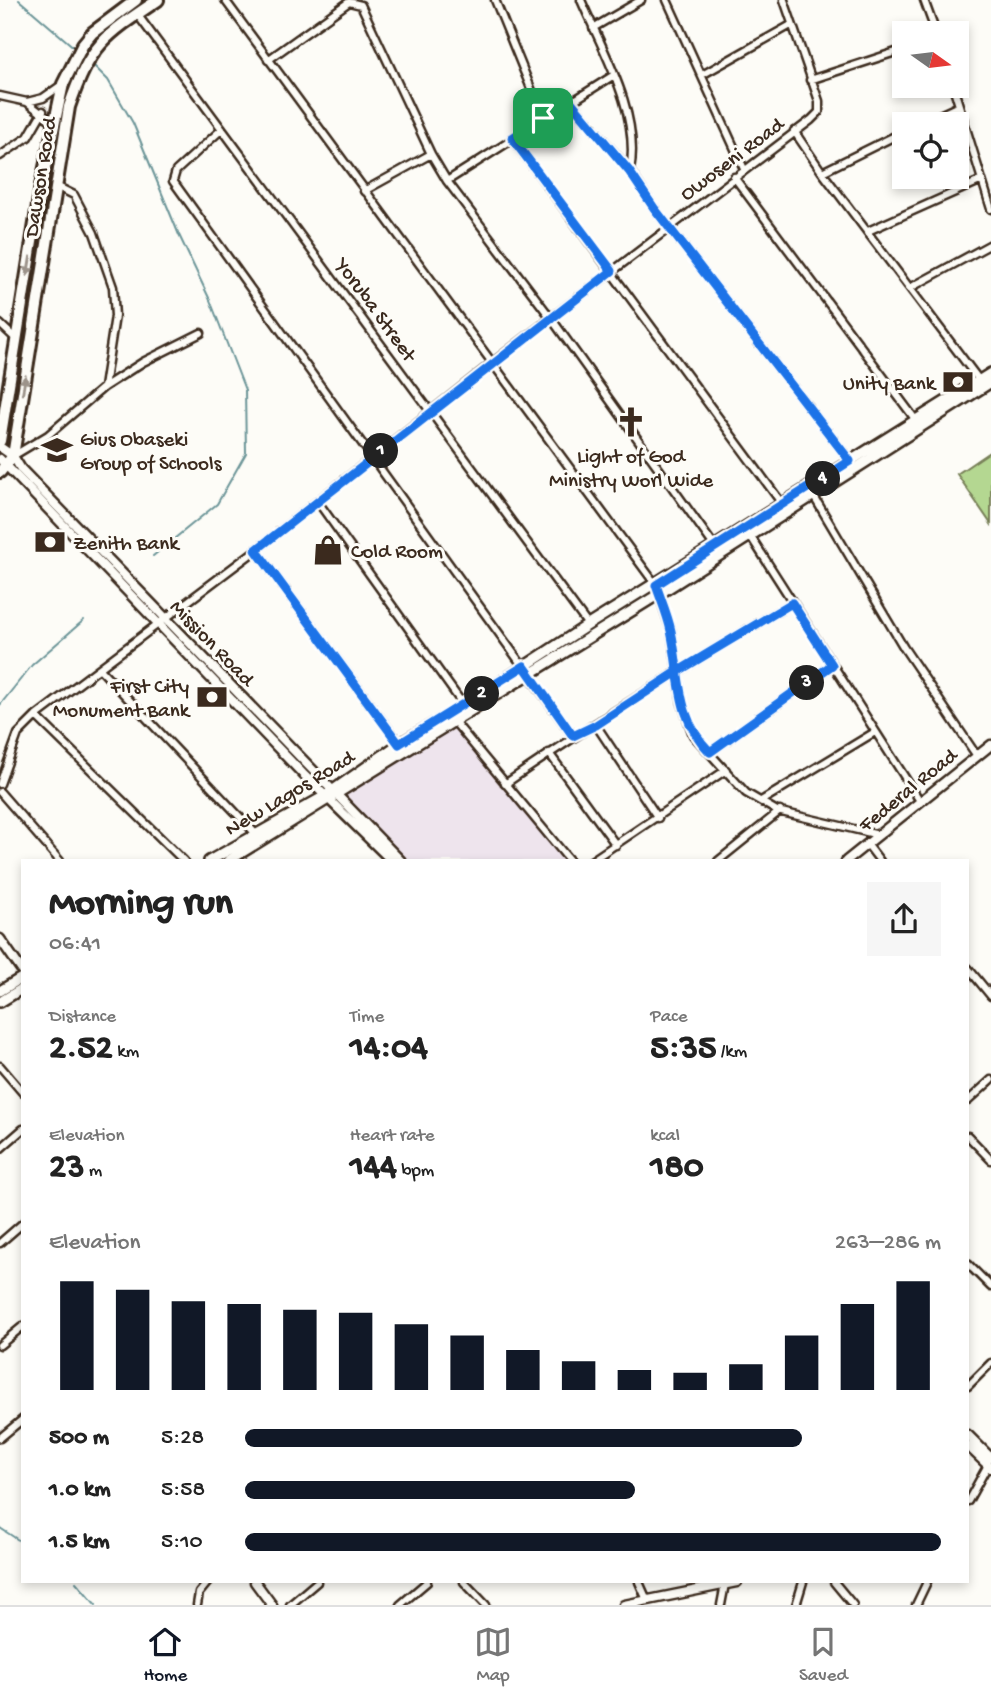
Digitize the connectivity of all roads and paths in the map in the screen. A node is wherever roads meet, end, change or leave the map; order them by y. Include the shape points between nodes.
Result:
1 (136, 0) edge
2 (158, 0) edge
3 (226, 0) edge
4 (495, 0) edge
5 (580, 0) edge
6 (641, 0) edge
7 (667, 0) edge
8 (784, 0) edge
9 (924, 0) edge
10 (137, 14) junction
11 (932, 21) edge
12 (791, 25) junction
13 (593, 28) junction
14 (892, 53) edge
15 (268, 60) junction
16 (614, 75) junction
17 (702, 75) junction
18 (810, 80) junction
19 (63, 84) junction
20 (0, 96) edge
21 (957, 98) edge
22 (27, 102) junction
23 (571, 102) junction
24 (959, 106) junction
25 (43, 111) junction
26 (946, 112) edge
27 (543, 118) junction
28 (54, 123) junction
29 (222, 129) junction
30 (794, 131) junction
31 (892, 137) edge
32 (512, 138) junction
33 (431, 154) junction
34 (0, 156) edge
35 (744, 169) junction
36 (629, 171) junction
37 (822, 172) junction
38 (734, 177) junction
39 (982, 180) junction
40 (447, 181) junction
41 (58, 187) junction
42 (364, 191) junction
43 (991, 209) edge
44 (669, 227) junction
45 (869, 231) junction
46 (991, 244) edge
47 (612, 271) junction
48 (910, 288) junction
49 (551, 318) junction
50 (0, 324) edge
51 (201, 333) dead end
52 (17, 340) junction
53 (492, 363) junction
54 (991, 373) edge
55 (979, 380) junction
56 (991, 382) edge
57 (104, 387) junction
58 (431, 412) junction
59 (915, 419) junction
60 (0, 441) edge
61 (0, 447) edge
62 (372, 458) junction
63 (850, 461) junction
64 (5, 463) edge
65 (813, 495) junction
66 (318, 502) junction
67 (783, 505) junction
68 (751, 537) junction
69 (715, 547) junction
70 (256, 550) junction
71 (657, 590) junction
72 (792, 603) junction
73 (163, 621) junction
74 (588, 625) junction
75 (832, 665) junction
76 (101, 670) junction
77 (526, 670) junction
78 (677, 672) junction
79 (464, 706) junction
80 (36, 716) junction
81 (451, 718) junction
82 (596, 725) junction
83 (875, 732) junction
84 (573, 736) junction
85 (991, 745) edge
86 (402, 748) junction
87 (710, 752) junction
88 (549, 754) junction
89 (976, 756) junction
90 (726, 770) junction
91 (0, 784) edge
92 (505, 784) junction
93 (0, 792) edge
94 (330, 795) junction
95 (761, 801) junction
96 (920, 801) junction
97 (780, 811) junction
98 (658, 818) junction
99 (255, 833) junction
100 (878, 835) junction
101 (867, 844) junction
102 (616, 845) junction
103 (389, 858) edge
104 (58, 859) edge
105 (182, 859) edge
106 (212, 859) edge
107 (231, 859) edge
108 (399, 859) edge
109 (568, 859) edge
110 (595, 859) edge
111 (720, 859) edge
112 (848, 859) edge
113 (878, 859) edge
114 (0, 939) edge
115 (969, 969) edge
116 (21, 972) edge
117 (21, 976) edge
118 (21, 989) edge
119 (0, 991) edge
120 (991, 996) edge
121 (0, 1002) edge
122 (0, 1066) edge
123 (991, 1080) edge
124 (21, 1091) edge
125 (969, 1100) edge
126 (21, 1131) edge
127 (969, 1137) edge
128 (0, 1149) edge
129 (991, 1160) edge
130 (21, 1225) edge
131 (0, 1243) edge
132 (969, 1265) edge
133 (991, 1287) edge
134 (21, 1328) edge
135 (0, 1345) edge
136 (991, 1363) edge
137 (969, 1385) edge
138 (21, 1421) edge
139 (969, 1437) edge
140 (0, 1438) edge
141 (969, 1447) edge
142 (990, 1464) edge
143 (969, 1499) edge
144 (207, 1583) edge
145 (256, 1583) edge
146 (316, 1583) edge
147 (426, 1583) edge
148 (465, 1583) edge
149 (639, 1583) edge
150 (731, 1583) edge
151 (803, 1583) edge
152 (835, 1583) edge
153 (927, 1583) edge
154 (725, 1584) junction
155 (647, 1600) junction
156 (197, 1605) edge
157 (272, 1605) edge
158 (290, 1605) edge
159 (400, 1605) edge
160 (486, 1605) edge
161 (624, 1605) edge
162 (721, 1605) edge
163 (796, 1605) edge
164 (853, 1605) edge
165 (916, 1605) edge

1 - 19 highway, Dawson Road via 92,33
2 - 10 highway
3 - 15 street
4 - 27 street
5 - 13 street
6 - 13 street
7 - 17 street
8 - 12 street
9 - 11 street
10 - 29 street, Yoruba Street
10 - 41 highway, Dawson Road via 92,52 82,70 69,107
12 - 17 street
12 - 18 street
13 - 16 street
14 - 18 street
15 - 33 street via 349,2 361,5
15 - 42 street
16 - 23 street
16 - 36 street via 634,149
17 - 35 street
18 - 30 street, Owoseni Road via 819,112
19 - 22 street via 43,98
19 - 28 highway, Dawson Road
20 - 22 street
21 - 24 street
22 - 25 street
23 - 27 street
23 - 36 street
24 - 26 street
24 - 39 street
25 - 28 street
25 - 34 street via 28,136
27 - 32 street
28 -> 52 highway, Dawson Road
29 - 58 street, Yoruba Street
29 - 62 street via 176,171 173,181
30 - 35 street, Owoseni Road
30 - 37 street
31 - 37 street
32 - 40 street
32 - 47 street
33 - 40 street
33 - 42 street
35 - 38 street, Owoseni Road
36 - 44 street
37 - 45 street
38 - 44 street, Owoseni Road
38 - 59 street
39 - 43 street
39 - 45 street
40 - 49 street
41 - 57 street via 75,195 113,287 115,316
64 -> 41 highway, Dawson Road
42 - 53 street
44 - 47 street, Owoseni Road
44 - 63 street
45 - 48 street
46 - 48 street
47 - 49 street, Owoseni Road
47 - 67 street
48 - 55 street
49 - 53 street, Owoseni Road
49 - 69 street
50 - 52 street
51 - 57 street
52 - 60 highway, Dawson Road
53 - 58 street, Owoseni Road
53 - 71 street
54 - 55 main road, New Lagos Road
55 - 59 main road, New Lagos Road
56 - 65 main road, New Lagos Road
57 - 64 street via 48,435
58 - 62 street, Owoseni Road
58 - 74 street, Yoruba Street
59 - 63 main road, New Lagos Road
61 - 64 street, Mission Road
62 - 66 street, Owoseni Road
62 - 77 street
63 - 67 main road, New Lagos Road
64 - 73 street, Mission Road
65 - 68 main road, New Lagos Road
65 - 89 street via 904,648
66 - 70 street, Owoseni Road
66 - 79 street
67 - 69 main road, New Lagos Road
68 - 71 main road, New Lagos Road
68 - 72 street
69 - 71 main road, New Lagos Road
70 - 73 street, Owoseni Road
70 - 86 street
71 - 74 main road, New Lagos Road
71 - 77 main road, New Lagos Road
71 - 78 street via 671,631
72 - 75 street
72 - 78 street
73 - 76 street, Owoseni Road
73 - 94 street, Mission Road
74 - 77 main road, New Lagos Road
75 - 83 street
75 - 87 street
76 - 80 street, Owoseni Road
76 - 99 street
77 - 79 main road, New Lagos Road
77 - 81 main road, New Lagos Road
77 - 84 street
78 - 82 street
78 - 87 street via 693,735
79 - 81 main road, New Lagos Road
80 - 91 street, Owoseni Road via 18,734
80 - 105 street
81 - 86 main road, New Lagos Road
81 - 92 street
82 - 84 street
82 - 98 street
83 - 95 street
83 - 96 street
84 - 88 street
85 - 89 street, Federal Road
86 - 94 main road, New Lagos Road
87 - 90 street
88 - 92 street
88 - 102 street
89 - 96 street, Federal Road
90 - 95 street via 746,793
90 - 98 street
92 - 109 street
93 - 104 street
94 - 99 main road, New Lagos Road
94 - 103 street, Mission Road
94 - 107 main road, New Lagos Road
94 - 108 street, Mission Road
95 - 97 street
96 - 100 street, Federal Road
97 - 100 street
97 - 111 street
98 - 102 street
99 - 106 main road, New Lagos Road
100 - 101 street, Federal Road
101 - 112 street, Federal Road
101 - 113 street
102 - 110 street
114 - 116 street
115 - 120 street
117 - 119 main road
118 - 121 main road
122 - 124 street
123 - 125 street
126 - 128 street
127 - 129 street
130 - 131 street
132 - 133 street
134 - 135 street
136 - 137 street
138 - 140 street
139 - 142 street
141 - 142 street
142 - 143 street
144 - 156 street via 199,1592
145 - 157 street
146 - 158 street
147 - 159 street
148 - 160 street
149 - 155 street
150 - 154 street
151 - 163 street
152 - 164 street
153 - 165 street
154 - 155 street
154 - 162 street
155 - 161 street

